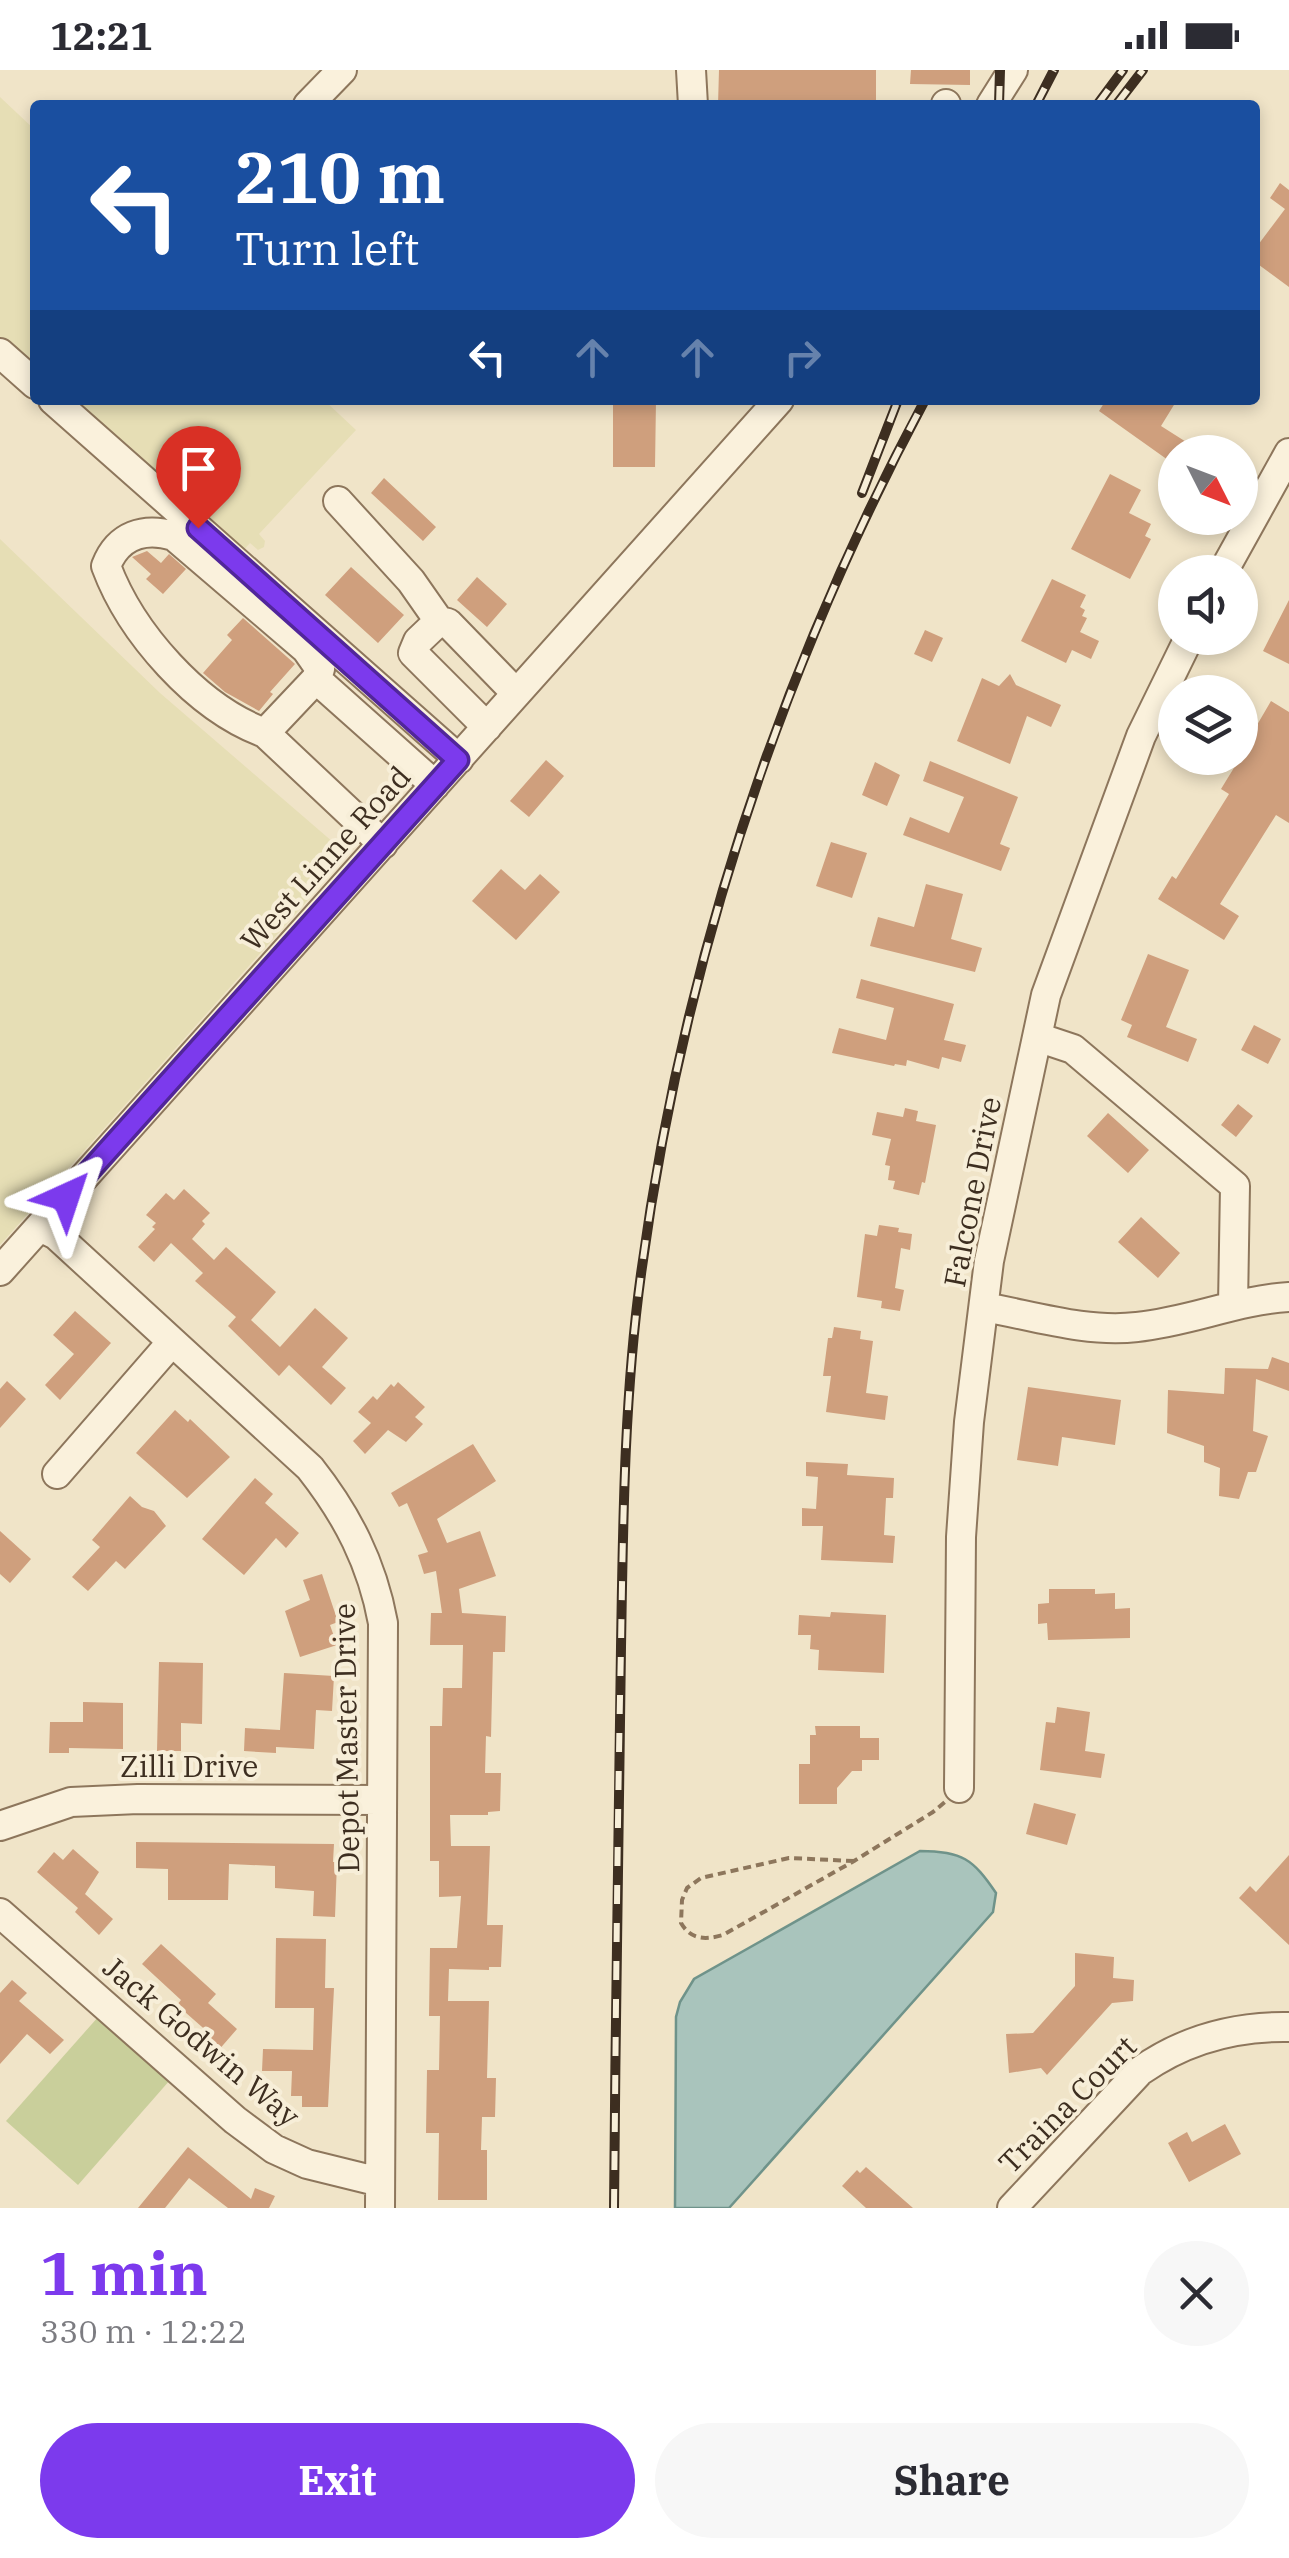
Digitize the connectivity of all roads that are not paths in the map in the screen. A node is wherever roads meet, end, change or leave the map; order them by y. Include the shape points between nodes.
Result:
1 (342, 70) edge
2 (692, 70) edge
3 (1013, 70) edge
4 (313, 100) edge
5 (693, 100) edge
6 (994, 100) edge
7 (0, 353) edge
8 (30, 380) edge
9 (59, 405) edge
10 (775, 405) edge
11 (1289, 453) edge
12 (1278, 499) edge
13 (338, 501) dead end
14 (1236, 555) edge
15 (439, 621) junction
16 (1181, 655) edge
17 (316, 679) junction
18 (516, 693) junction
19 (487, 728) junction
20 (265, 733) junction
21 (458, 760) junction
22 (435, 785) junction
23 (383, 844) junction
24 (1037, 1037) junction
25 (40, 1227) junction
26 (0, 1271) edge
27 (1289, 1297) edge
28 (1234, 1306) junction
29 (984, 1308) junction
30 (171, 1343) junction
31 (57, 1474) dead end
32 (960, 1788) road end
33 (382, 1800) junction
34 (0, 1826) edge
35 (0, 1913) edge
36 (1289, 2027) edge
37 (380, 2195) edge
38 (1012, 2208) edge

1 - 4 street
2 - 5 street
3 - 6 street
7 - 8 street
9 - 21 street
10 - 18 street, West Linne Road
11 - 12 street
12 - 14 street
13 - 15 street
15 - 18 street
15 - 19 street via 413,653
16 - 24 street, Falcone Drive via 1134,753
17 - 20 street
17 - 20 street via 320,668 306,649 174,536 155,530 120,542 106,566 148,643 214,704
17 - 22 street
18 - 19 street, West Linne Road
19 - 21 street, West Linne Road
20 - 23 street
21 - 22 street, West Linne Road
22 - 23 street, West Linne Road
23 - 25 street, West Linne Road
24 - 28 street via 1073,1049 1236,1186
24 - 29 street, Falcone Drive
25 - 26 street, West Linne Road
25 - 30 street, Depot Master Drive
27 - 28 street
28 - 29 street via 1138,1328 1094,1328
29 - 32 street, Falcone Drive via 962,1537
30 - 31 street
30 - 33 street, Depot Master Drive via 310,1468 342,1508 364,1553 383,1623
33 - 34 street, Zilli Drive via 72,1802
33 - 37 street, Depot Master Drive
35 - 37 street, Jack Godwin Way via 274,2149
36 - 38 street, Traina Court via 1224,2033 1160,2057

